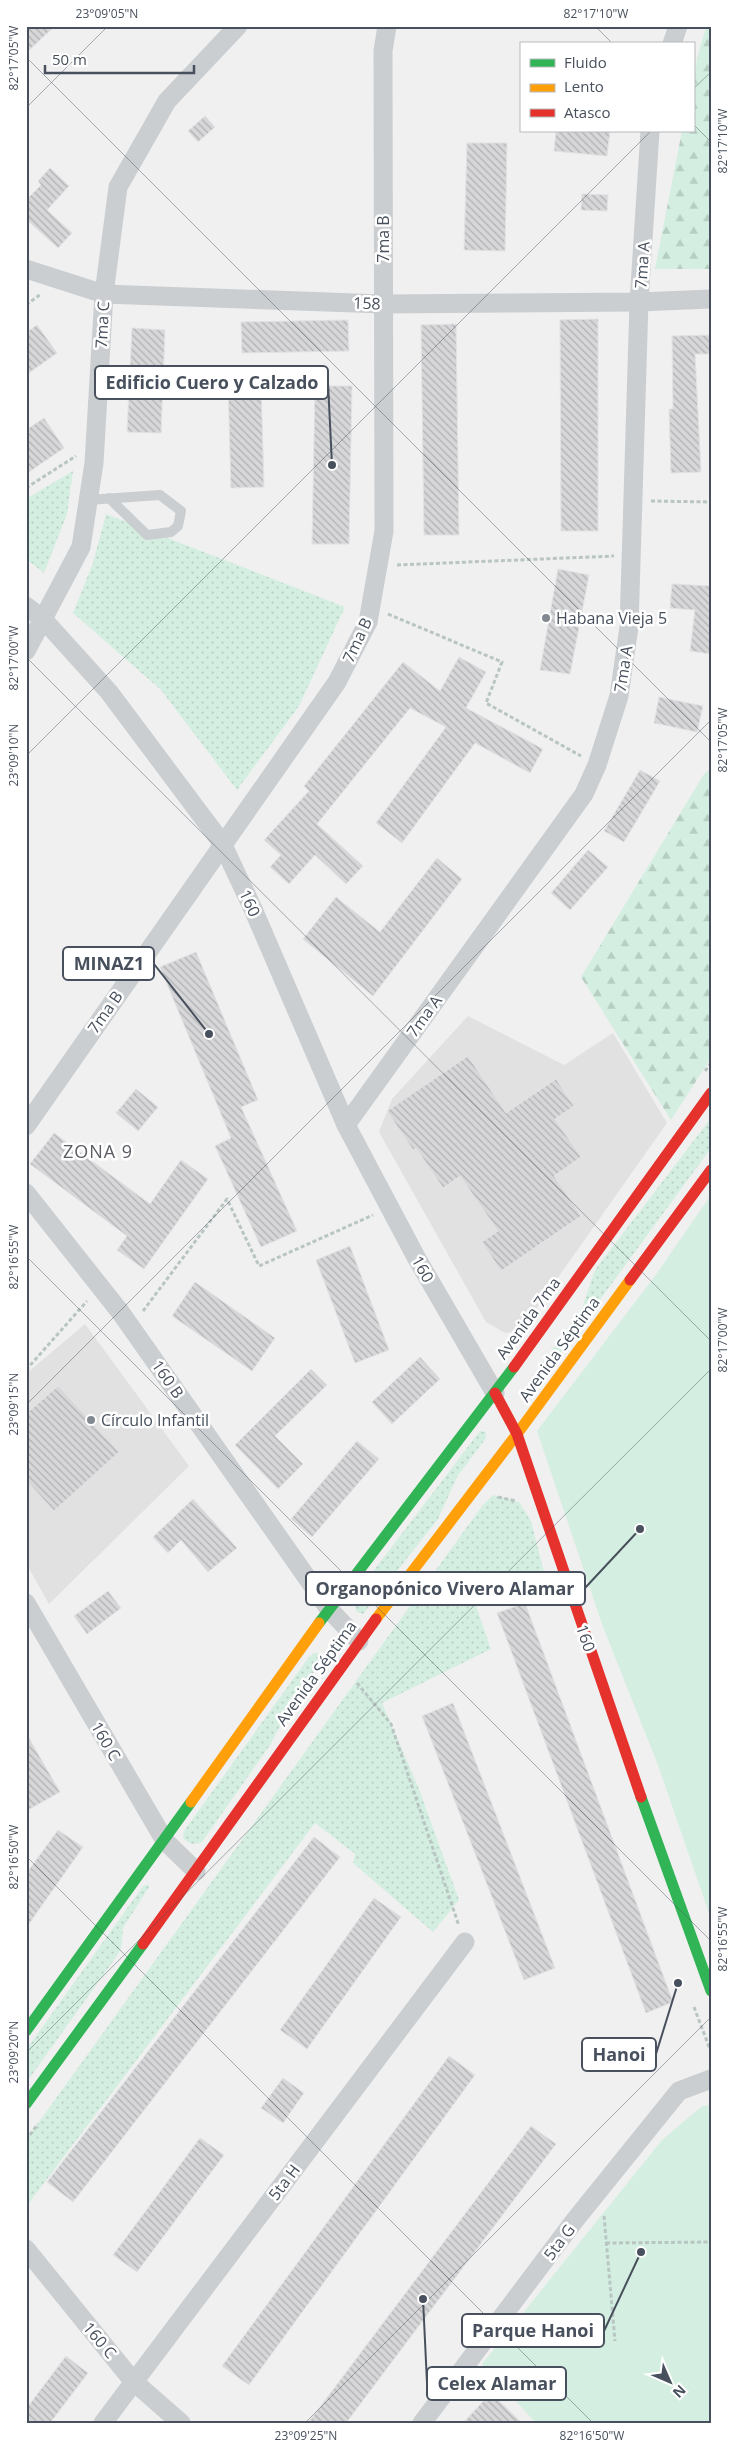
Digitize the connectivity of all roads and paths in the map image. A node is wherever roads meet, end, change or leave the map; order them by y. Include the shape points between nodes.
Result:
1 (238, 26) edge
2 (387, 26) edge
3 (678, 26) edge
4 (673, 42) edge
5 (650, 132) edge
6 (26, 269) edge
7 (104, 294) junction
8 (711, 299) edge
9 (639, 302) junction
10 (383, 304) junction
11 (95, 444) junction
12 (26, 488) edge
13 (110, 498) junction
14 (88, 500) junction
15 (633, 501) junction
16 (711, 502) edge
17 (632, 555) junction
18 (378, 566) junction
19 (26, 606) edge
20 (371, 606) junction
21 (43, 619) junction
22 (26, 651) edge
23 (596, 765) junction
24 (222, 843) junction
25 (711, 1093) edge
26 (346, 1125) junction
27 (26, 1126) edge
28 (711, 1170) edge
29 (26, 1193) edge
30 (390, 1207) junction
31 (101, 1285) junction
32 (131, 1326) junction
33 (26, 1370) edge
34 (495, 1393) junction
35 (517, 1434) junction
36 (493, 1496) dead end
37 (519, 1502) dead end
38 (26, 1603) edge
39 (330, 1609) junction
40 (359, 1640) junction
41 (350, 1689) dead end
42 (164, 1842) junction
43 (196, 1871) junction
44 (465, 1942) joint
45 (711, 1991) edge
46 (693, 2005) dead end
47 (26, 2031) edge
48 (711, 2052) edge
49 (711, 2079) edge
50 (26, 2104) edge
51 (44, 2116) dead end
52 (26, 2140) edge
53 (601, 2188) junction
54 (606, 2242) junction
55 (711, 2242) edge
56 (26, 2248) edge
57 (615, 2341) dead end
58 (133, 2381) junction
59 (103, 2423) edge
60 (181, 2423) edge
61 (422, 2423) edge

1 - 7 street, 7ma C via 167,101 118,187
2 - 10 street, 7ma B via 383,51
3 - 4 street
5 - 9 street, 7ma A
6 - 7 street, 158
7 - 10 street, 158
7 - 11 street, 7ma C
8 - 9 street, 158
9 - 10 street, 158
9 - 15 street, 7ma A
10 - 18 street, 7ma B via 384,531
11 - 12 path
11 - 14 street, 7ma C
13 - 13 lane via 160,495 181,511 178,526 171,532 147,535
13 - 14 lane
14 - 21 street, 7ma C via 81,547
15 - 16 path
15 - 17 street, 7ma A
17 - 18 path
17 - 23 street, 7ma A via 630,627 619,696
18 - 20 street, 7ma B
19 - 21 street, 160
20 - 23 path via 502,662 486,703
20 - 24 street, 7ma B via 368,622 337,682
21 - 22 street, 7ma C
21 - 24 street, 160 via 109,692
23 - 26 street, 7ma A via 584,794
24 - 26 street, 160
24 - 27 street, 7ma B
25 - 34 main road, Avenida 7ma
26 - 30 street, 160
28 - 35 main road, Avenida Séptima
29 - 31 street, 160 B
30 - 32 path via 259,1266 227,1199
30 - 34 street, 160
31 - 32 street, 160 B
31 - 33 path
32 - 39 street, 160 B
34 - 35 main road, 160
34 - 39 main road, Avenida Séptima
35 - 40 main road, Avenida Séptima
35 - 45 main road, 160 via 650,1824
36 - 37 path
38 - 42 street, 160 C
39 - 40 street, 160 B
39 - 42 main road, Avenida Séptima
40 - 43 main road, Avenida Séptima
41 - 44 path via 356,1681 391,1724
42 - 43 street, 160 C
42 - 47 main road, Avenida Séptima
43 - 50 main road, Avenida Séptima
44 - 58 street, 5ta H
46 - 48 path
49 - 53 street, 5ta G via 679,2091
51 - 52 path
53 - 54 path
53 - 61 street, 5ta G
54 - 55 path
54 - 57 path
56 - 58 street, 160 C
58 - 59 street, 5ta H
58 - 60 street, 160 C

